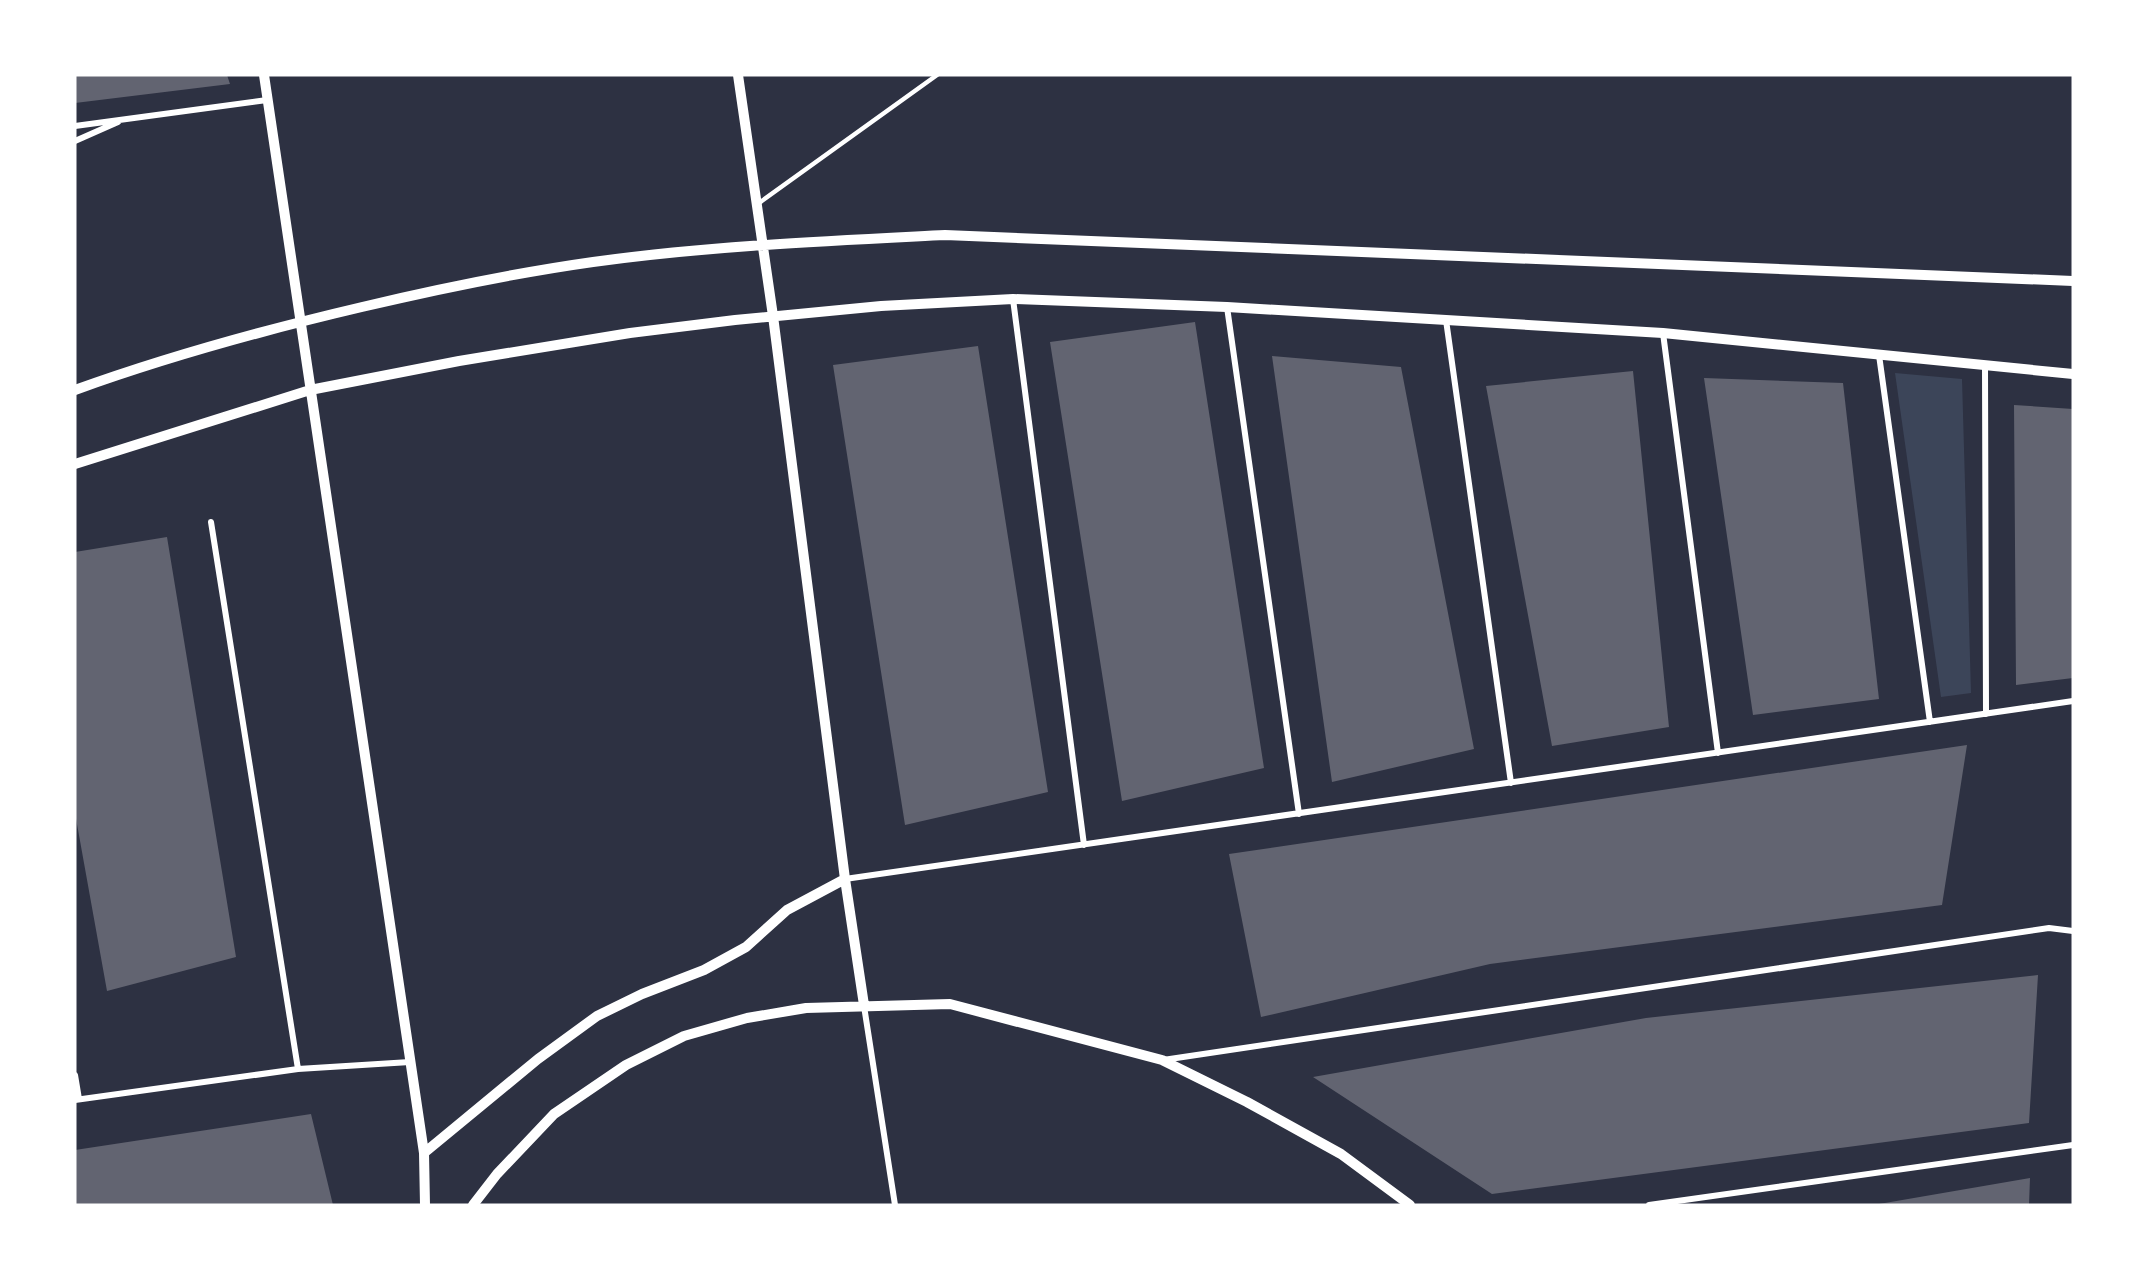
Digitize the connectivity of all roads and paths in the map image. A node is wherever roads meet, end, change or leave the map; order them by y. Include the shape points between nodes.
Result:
1 (264, 75) edge
2 (738, 75) edge
3 (937, 75) edge
4 (267, 100) junction
5 (125, 119) junction
6 (75, 126) edge
7 (75, 141) edge
8 (757, 204) junction
9 (762, 244) junction
10 (2073, 281) edge
11 (1013, 298) junction
12 (1227, 307) junction
13 (773, 316) junction
14 (1446, 320) junction
15 (300, 322) junction
16 (1662, 333) junction
17 (1879, 355) junction
18 (1985, 366) junction
19 (2073, 374) edge
20 (75, 390) edge
21 (310, 390) junction
22 (75, 464) edge
23 (211, 522) dead end
24 (2073, 701) edge
25 (1986, 714) junction
26 (1930, 722) junction
27 (1718, 753) junction
28 (1511, 783) junction
29 (1299, 814) junction
30 (1084, 845) junction
31 (845, 879) junction
32 (2073, 931) edge
33 (864, 1005) junction
34 (1162, 1060) junction
35 (410, 1062) junction
36 (298, 1069) junction
37 (75, 1075) edge
38 (77, 1100) edge
39 (2073, 1145) edge
40 (424, 1153) junction
41 (425, 1205) edge
42 (473, 1205) edge
43 (895, 1205) edge
44 (1410, 1205) edge
45 (1649, 1205) edge

1 - 4 street
2 - 8 street
3 - 8 lane
4 - 5 street
4 - 15 street
5 - 6 street
5 - 7 street
8 - 9 street
9 - 10 street via 945,235
9 - 13 street
9 - 15 street via 594,262 483,280
11 - 12 street
11 - 13 street
11 - 30 street
12 - 14 street
12 - 29 street
13 - 21 street via 607,337
13 - 31 street
14 - 16 street
14 - 28 street
15 - 20 street via 202,348
15 - 21 street
16 - 17 street
16 - 27 street
17 - 18 street
17 - 26 street
18 - 19 street
18 - 25 street
21 - 22 street
21 - 35 street
23 - 36 street
24 - 25 street
25 - 26 street
26 - 27 street
27 - 28 street
28 - 29 street
29 - 30 street
30 - 31 street
31 - 33 street
31 - 40 street via 787,910 746,947 705,970 597,1016
32 - 34 street via 2049,928
33 - 34 street via 950,1004
33 - 42 street via 806,1008 747,1018 684,1036 636,1060 554,1114
33 - 43 street
34 - 44 street via 1341,1154
35 - 36 street
35 - 40 street
36 - 38 street
37 - 38 street
39 - 45 street
40 - 41 street

